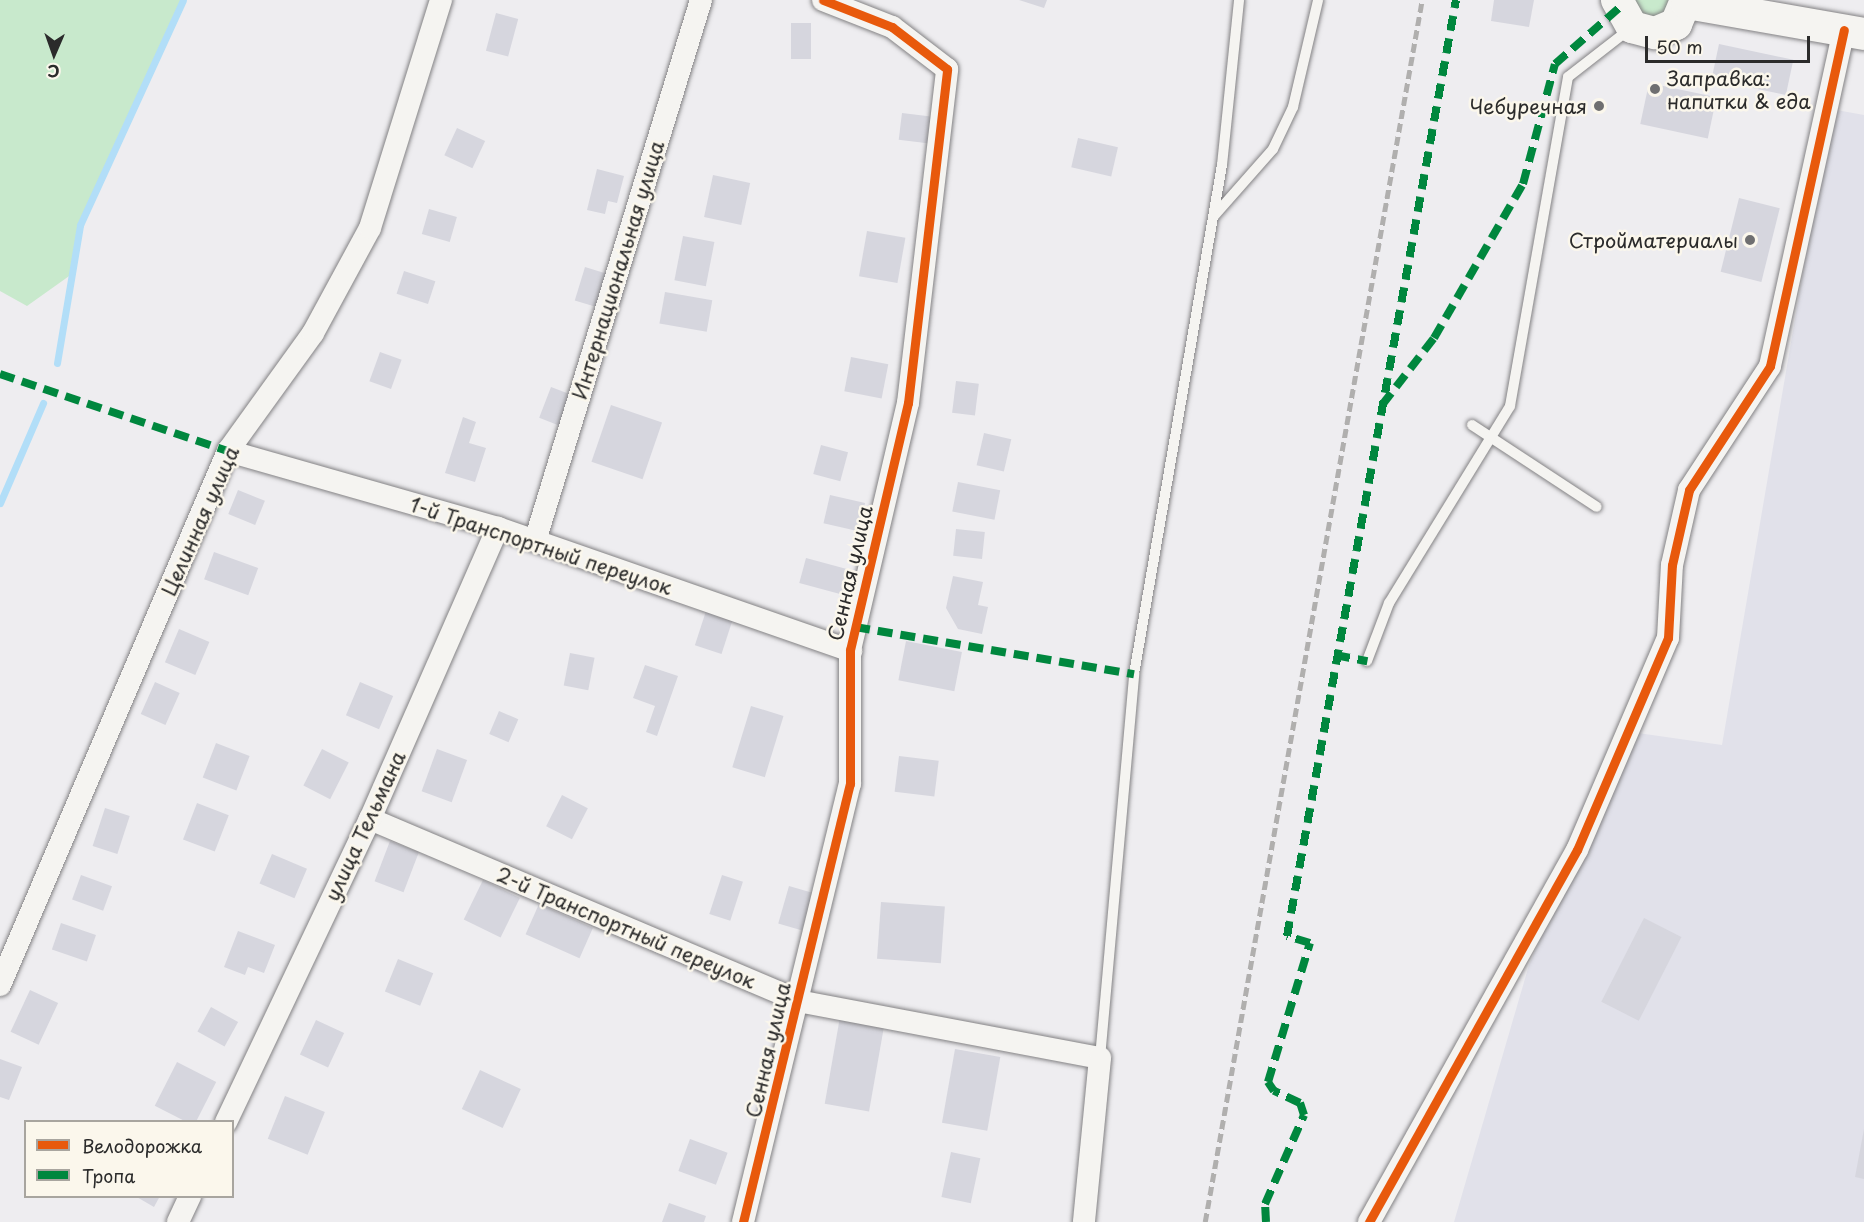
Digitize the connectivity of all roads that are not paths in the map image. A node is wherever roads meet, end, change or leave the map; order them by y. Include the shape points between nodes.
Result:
1 (441, 0) edge
2 (701, 0) edge
3 (823, 0) edge
4 (1239, 0) edge
5 (1318, 0) edge
6 (1617, 0) edge
7 (1687, 1) edge
8 (1632, 27) junction
9 (1857, 28) edge
10 (1213, 217) junction
11 (1472, 425) dead end
12 (1491, 437) junction
13 (228, 451) junction
14 (1597, 507) dead end
15 (498, 528) junction
16 (535, 541) junction
17 (851, 650) junction
18 (1367, 661) dead end
19 (370, 819) junction
20 (0, 985) edge
21 (798, 1001) junction
22 (1100, 1058) junction
23 (227, 1120) edge
24 (190, 1198) edge
25 (178, 1222) edge
26 (743, 1222) edge
27 (1084, 1222) edge
28 (1369, 1222) edge

1 - 13 street, Целинная улица via 370,228 313,333
2 - 16 street, Интернациональная улица
3 - 17 street, Сенная улица via 892,27 947,69 936,195 908,403
4 - 10 lane
5 - 10 lane via 1293,107 1273,149
6 - 8 street
7 - 8 street via 1676,24 1666,30 1655,33
7 - 9 street
8 - 12 lane via 1568,77 1510,406
9 - 28 street via 1770,366 1689,490 1672,564 1668,638 1577,850
10 - 22 lane via 1134,674
11 - 12 lane
12 - 14 lane
12 - 18 lane via 1389,603
13 - 15 street, 1-й Транспортный переулок
13 - 20 street, Целинная улица
15 - 16 street, 1-й Транспортный переулок
15 - 19 street, улица Тельмана
16 - 17 street, 1-й Транспортный переулок
17 - 21 street, Сенная улица via 850,784
19 - 21 street, 2-й Транспортный переулок
19 - 23 street, улица Тельмана
21 - 22 street, 2-й Транспортный переулок
21 - 26 street, Сенная улица
22 - 27 street
24 - 25 street

